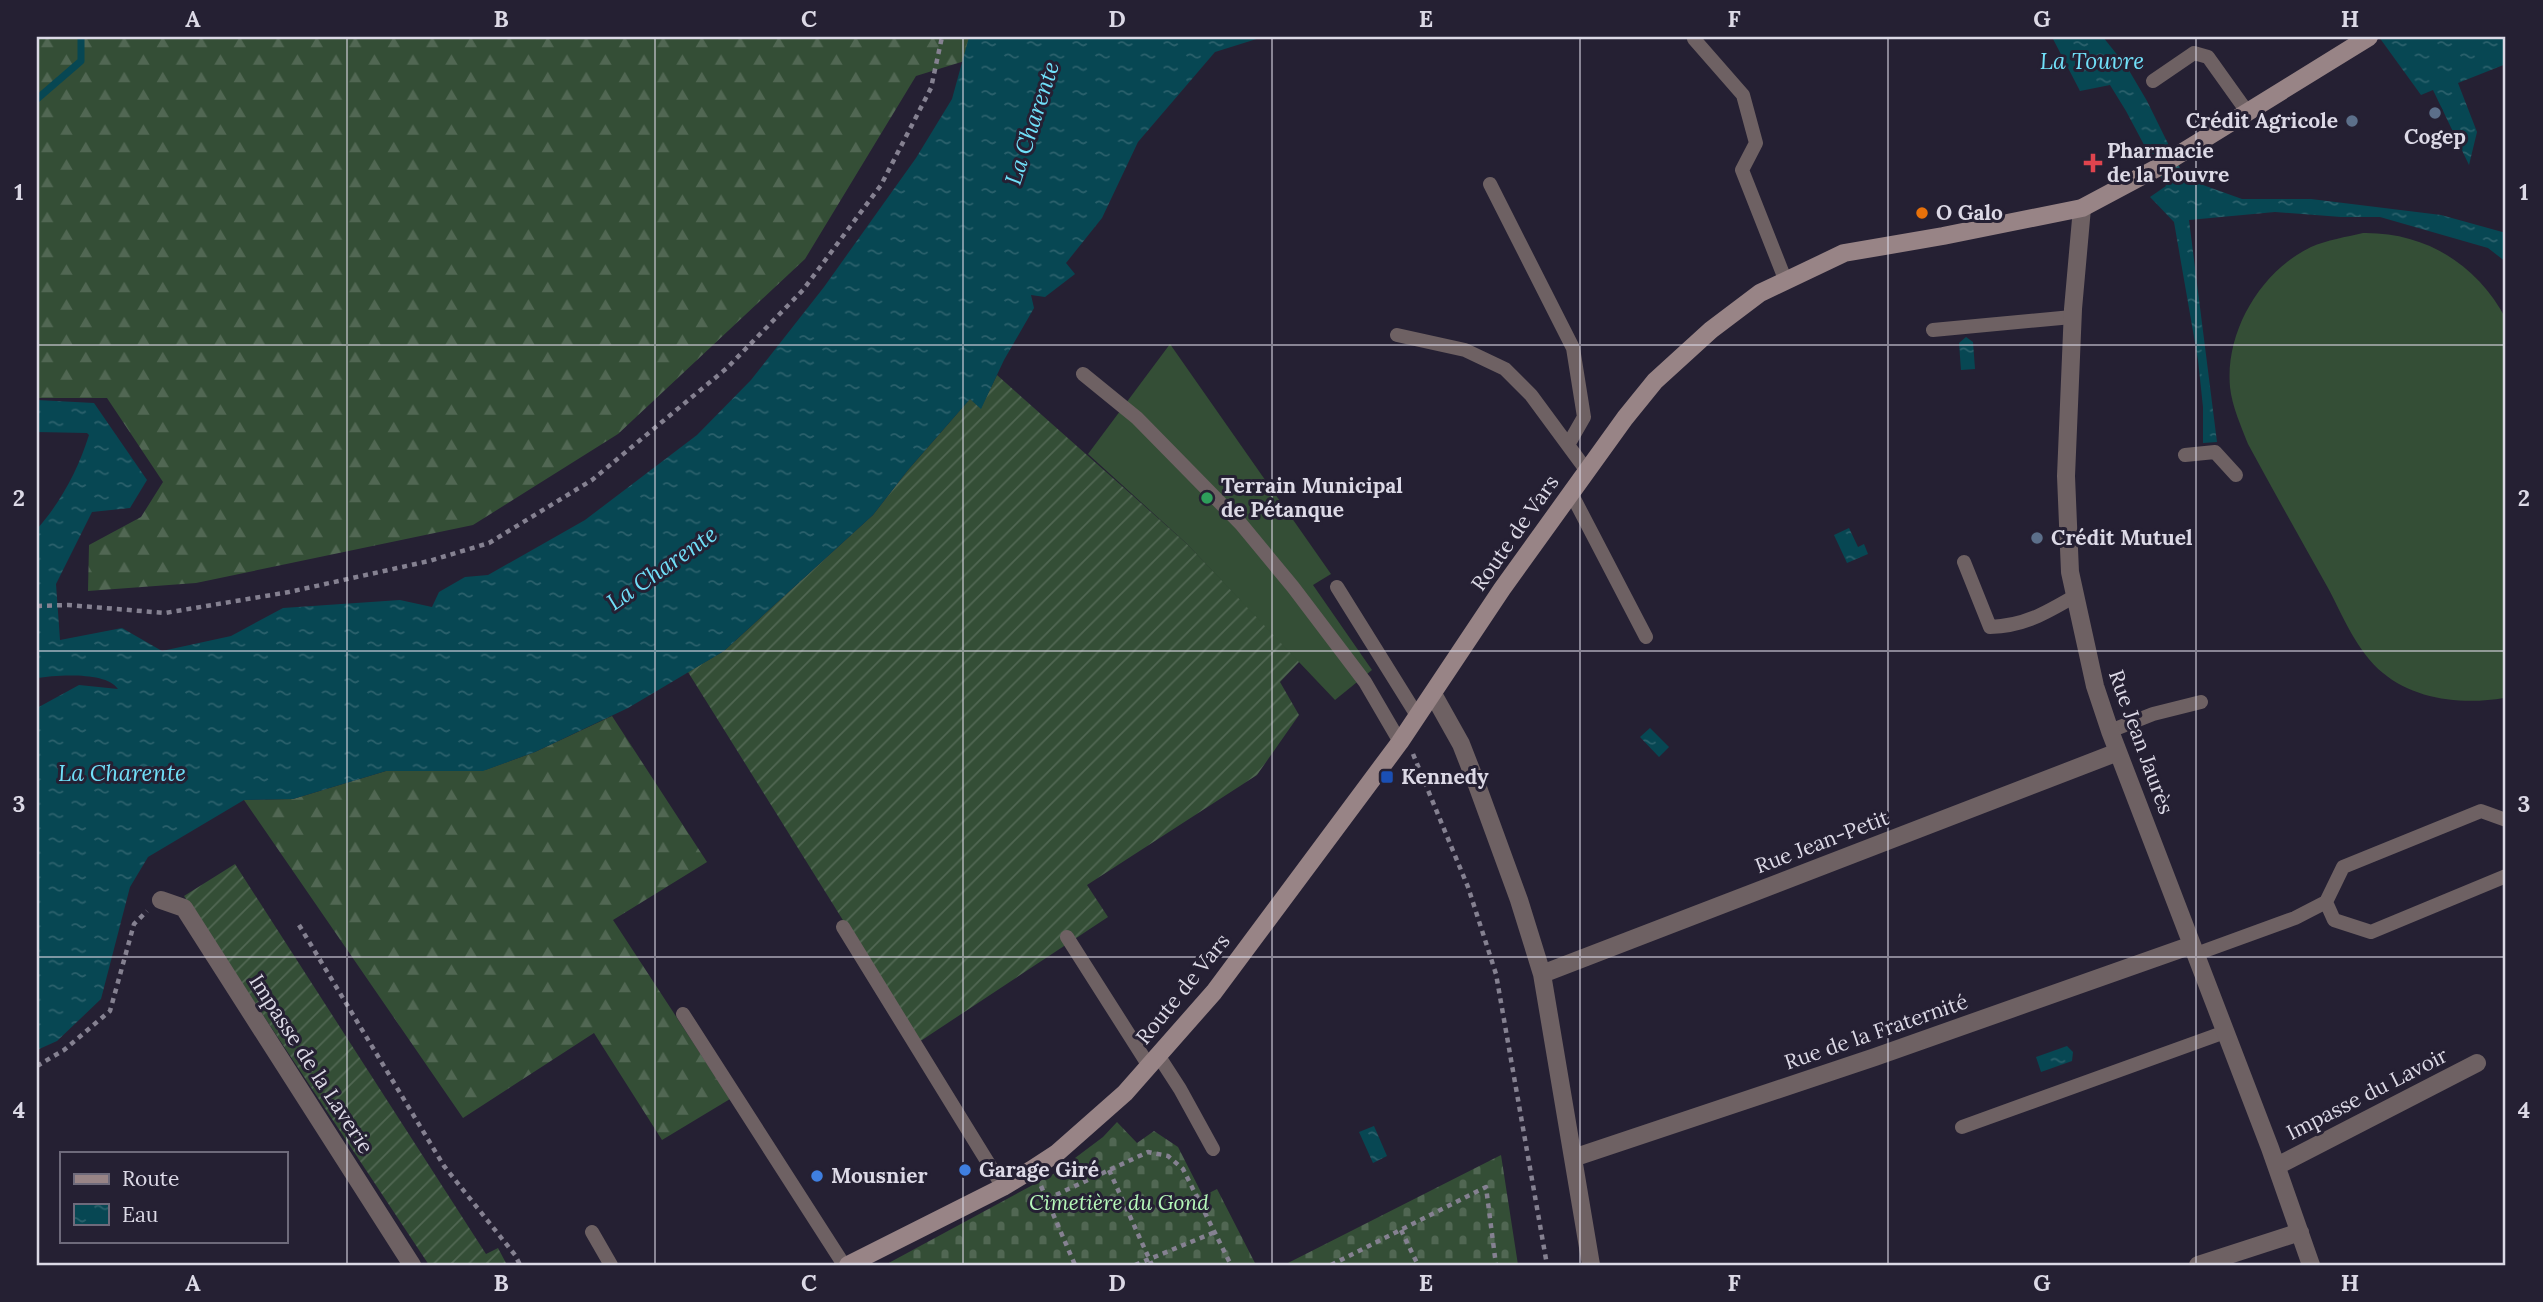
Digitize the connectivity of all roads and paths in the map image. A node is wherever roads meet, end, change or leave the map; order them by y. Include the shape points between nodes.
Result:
1 (942, 37) edge
2 (1694, 38) edge
3 (2368, 38) edge
4 (2153, 81) dead end
5 (2248, 113) junction
6 (1490, 184) dead end
7 (2082, 208) junction
8 (1785, 279) junction
9 (2072, 317) junction
10 (1933, 330) dead end
11 (1397, 335) dead end
12 (1083, 374) dead end
13 (1569, 445) junction
14 (2185, 455) dead end
15 (1587, 471) junction
16 (2236, 475) dead end
17 (1571, 493) junction
18 (1964, 562) dead end
19 (1337, 587) dead end
20 (2075, 596) junction
21 (37, 606) edge
22 (1646, 637) dead end
23 (1433, 694) junction
24 (2200, 702) dead end
25 (1418, 717) junction
26 (2110, 731) junction
27 (1400, 741) junction
28 (2118, 752) junction
29 (2506, 820) edge
30 (2506, 876) edge
31 (161, 900) joint
32 (2326, 902) junction
33 (299, 925) dead end
34 (843, 927) dead end
35 (1067, 937) dead end
36 (2194, 950) junction
37 (1542, 974) junction
38 (683, 1014) dead end
39 (2225, 1032) junction
40 (1154, 1061) junction
41 (2477, 1063) dead end
42 (37, 1066) edge
43 (1962, 1127) dead end
44 (1213, 1149) dead end
45 (1573, 1158) junction
46 (2277, 1166) junction
47 (1031, 1170) junction
48 (1109, 1170) junction
49 (1003, 1187) junction
50 (1047, 1199) junction
51 (1401, 1230) junction
52 (592, 1232) dead end
53 (1215, 1232) junction
54 (2300, 1232) junction
55 (1349, 1256) junction
56 (1150, 1262) edge
57 (412, 1265) edge
58 (520, 1265) edge
59 (611, 1265) edge
60 (846, 1265) edge
61 (1075, 1265) edge
62 (1135, 1265) edge
63 (1231, 1265) edge
64 (1332, 1265) edge
65 (1353, 1265) edge
66 (1418, 1265) edge
67 (1496, 1265) edge
68 (1547, 1265) edge
69 (1591, 1265) edge
70 (2199, 1265) edge
71 (2311, 1265) edge

1 - 21 path via 931,88 881,185 803,290 727,368 592,480 489,543 429,561 164,613
2 - 8 lane via 1743,95 1756,143 1742,170
3 - 5 main road, Route de Vars
4 - 5 lane via 2194,53 2208,57
5 - 7 main road, Route de Vars
6 - 13 lane via 1573,348 1584,417
7 - 8 main road, Route de Vars via 1844,253
7 - 9 street, Rue Jean Jaurès
8 - 15 main road, Route de Vars via 1711,330 1655,381
9 - 10 lane
9 - 20 street, Rue Jean Jaurès via 2066,476
11 - 13 lane via 1465,349 1505,369
12 - 27 lane via 1137,418 1241,524 1365,682
13 - 15 lane
14 - 16 lane via 2215,453
15 - 17 main road, Route de Vars
17 - 22 lane
17 - 23 main road, Route de Vars
18 - 20 lane via 1990,627 2035,619
19 - 25 lane
20 - 26 street, Rue Jean Jaurès
23 - 25 main road, Route de Vars
23 - 37 street via 1477,785
24 - 26 lane
25 - 27 main road, Route de Vars
26 - 28 street, Rue Jean Jaurès
27 - 40 main road, Route de Vars via 1214,992
27 - 68 path via 1420,768 1468,887 1496,974
28 - 36 street, Rue Jean Jaurès
28 - 37 street, Rue Jean-Petit
29 - 32 lane via 2481,811 2343,867
30 - 32 lane via 2371,932 2334,920
31 - 42 path via 134,923 110,1011
31 - 57 street, Impasse de la Laverie via 184,908
32 - 36 lane via 2295,918
33 - 58 path via 444,1166
34 - 49 lane
35 - 40 lane
36 - 39 street, Rue Jean Jaurès
36 - 45 street, Rue de la Fraternité
37 - 45 street
38 - 60 lane
39 - 43 lane
39 - 46 street, Rue Jean Jaurès
40 - 44 lane via 1180,1089
40 - 47 main road, Route de Vars via 1115,1102
41 - 46 street, Impasse du Lavoir
45 - 69 street
46 - 54 street, Rue Jean Jaurès
47 - 49 main road, Route de Vars
47 - 50 path
48 - 50 path
48 - 53 path via 1148,1152 1168,1156 1183,1169
48 - 56 path
49 - 60 main road, Route de Vars
50 - 61 path
51 - 55 path
51 - 66 path
51 - 67 path via 1486,1187
52 - 59 lane
53 - 56 path
53 - 63 path
54 - 70 street
54 - 71 street, Rue Jean Jaurès
55 - 64 path
55 - 65 path
56 - 62 path

